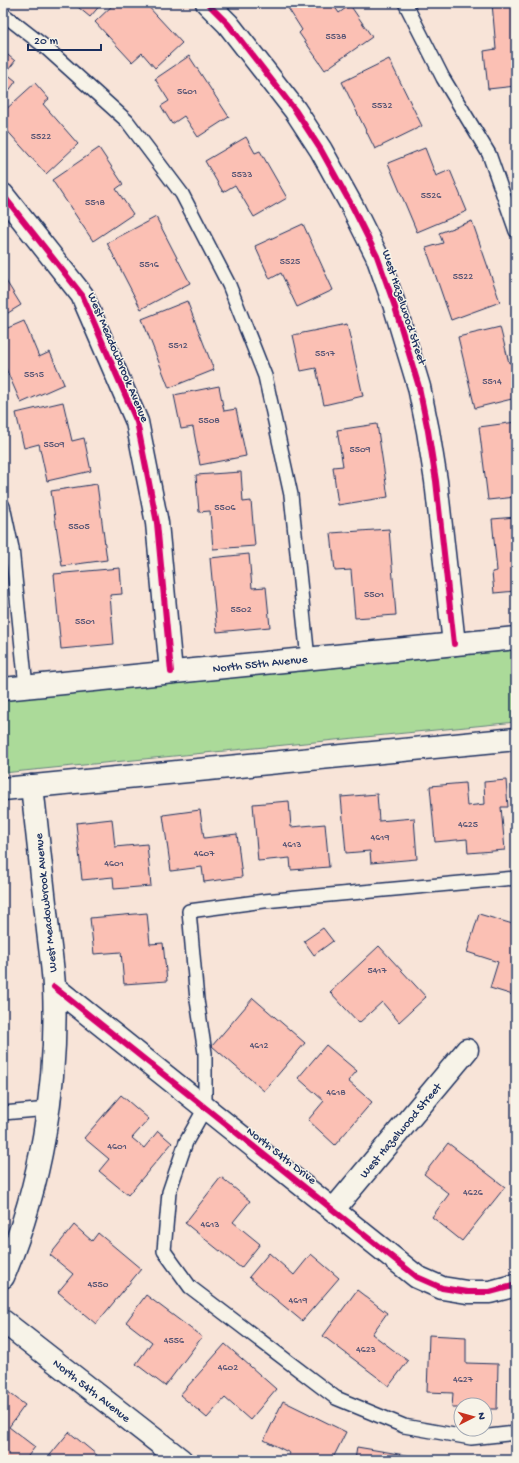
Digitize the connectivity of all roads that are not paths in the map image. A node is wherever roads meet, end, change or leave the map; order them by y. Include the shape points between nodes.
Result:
1 (207, 3) edge
2 (405, 3) edge
3 (3, 14) edge
4 (3, 195) edge
5 (516, 231) edge
6 (3, 506) edge
7 (516, 638) edge
8 (454, 644) junction
9 (308, 659) junction
10 (171, 672) junction
11 (26, 687) junction
12 (3, 689) edge
13 (516, 739) edge
14 (32, 786) junction
15 (3, 788) edge
16 (516, 878) edge
17 (54, 987) junction
18 (467, 1050) dead end
19 (205, 1108) junction
20 (48, 1109) junction
21 (3, 1113) edge
22 (334, 1209) junction
23 (3, 1277) edge
24 (516, 1285) edge
25 (3, 1321) edge
26 (516, 1433) edge
27 (181, 1460) edge

1 - 8 street, West Hazelwood Street via 228,24 295,110 321,150 377,256 419,387 428,431
2 - 5 lane via 443,78 489,154
3 - 9 lane via 44,46 127,121 182,194 229,285 265,376 287,480
4 - 10 street, West Meadowbrook Avenue via 82,295 137,422 157,523
6 - 11 lane via 12,548
7 - 8 street, North 55th Avenue
8 - 9 street, North 55th Avenue
9 - 10 street, North 55th Avenue
10 - 11 street, North 55th Avenue
11 - 12 street, North 55th Avenue
13 - 14 street
14 - 15 street
14 - 17 street, West Meadowbrook Avenue
16 - 19 lane via 264,901 189,911 197,1000 205,1052
17 - 19 street, North 54th Drive
17 - 20 street, West Meadowbrook Avenue via 54,1049
18 - 22 street, West Hazelwood Street
19 - 22 street, North 54th Drive
19 - 26 lane via 186,1142 169,1192 165,1236 164,1251 190,1287 336,1398 404,1426 472,1438
20 - 21 lane
20 - 23 street, West Meadowbrook Avenue via 40,1160 14,1250
22 - 24 street, North 54th Drive via 417,1277 442,1288 490,1292
25 - 27 street, North 54th Avenue

